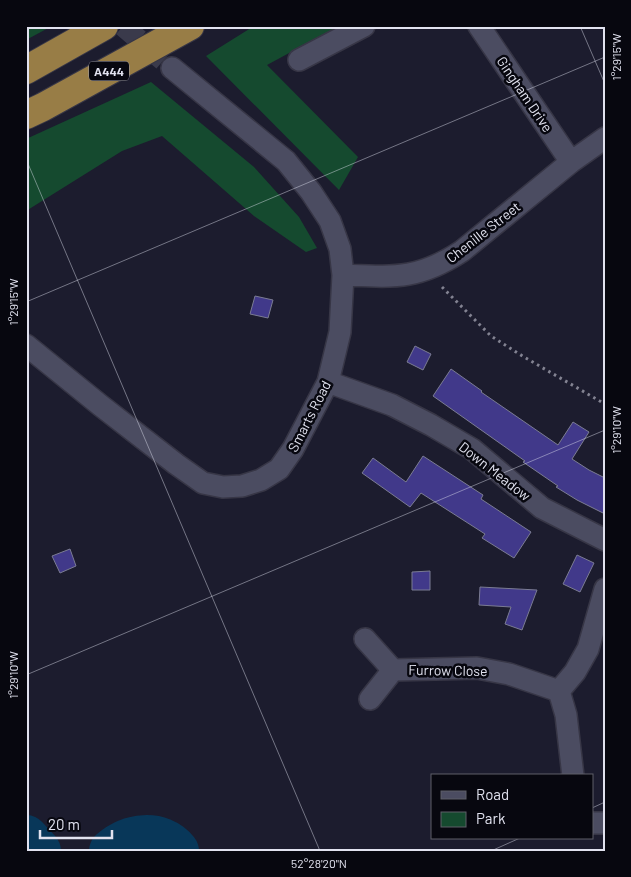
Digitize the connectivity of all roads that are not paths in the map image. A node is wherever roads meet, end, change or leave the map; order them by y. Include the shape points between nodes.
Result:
1 (104, 26) edge
2 (190, 26) edge
3 (364, 26) edge
4 (480, 26) edge
5 (298, 60) dead end
6 (172, 68) tunnel mouth
7 (26, 70) edge
8 (26, 115) edge
9 (605, 138) edge
10 (571, 162) junction
11 (343, 275) junction
12 (26, 345) edge
13 (328, 382) junction
14 (605, 540) edge
15 (605, 588) edge
16 (365, 639) dead end
17 (394, 670) junction
18 (560, 691) junction
19 (370, 699) dead end
20 (573, 774) edge

1 - 7 highway
2 - 8 highway, A444
3 - 5 street
4 - 10 street, Gingham Drive
6 - 11 street, Smarts Road via 286,161 330,221 340,249
9 - 10 street, Chenille Street
10 - 11 street, Chenille Street via 444,263 403,276
11 - 13 street, Smarts Road via 340,332
12 - 13 street, Smarts Road via 176,464 203,483 223,487 261,480 279,469
13 - 14 street, Down Meadow via 392,405 431,424 472,450 542,508
15 - 18 street via 588,649
16 - 17 street, Furrow Close
17 - 18 street, Furrow Close via 477,668 509,674
17 - 19 street, Furrow Close
18 - 20 street

